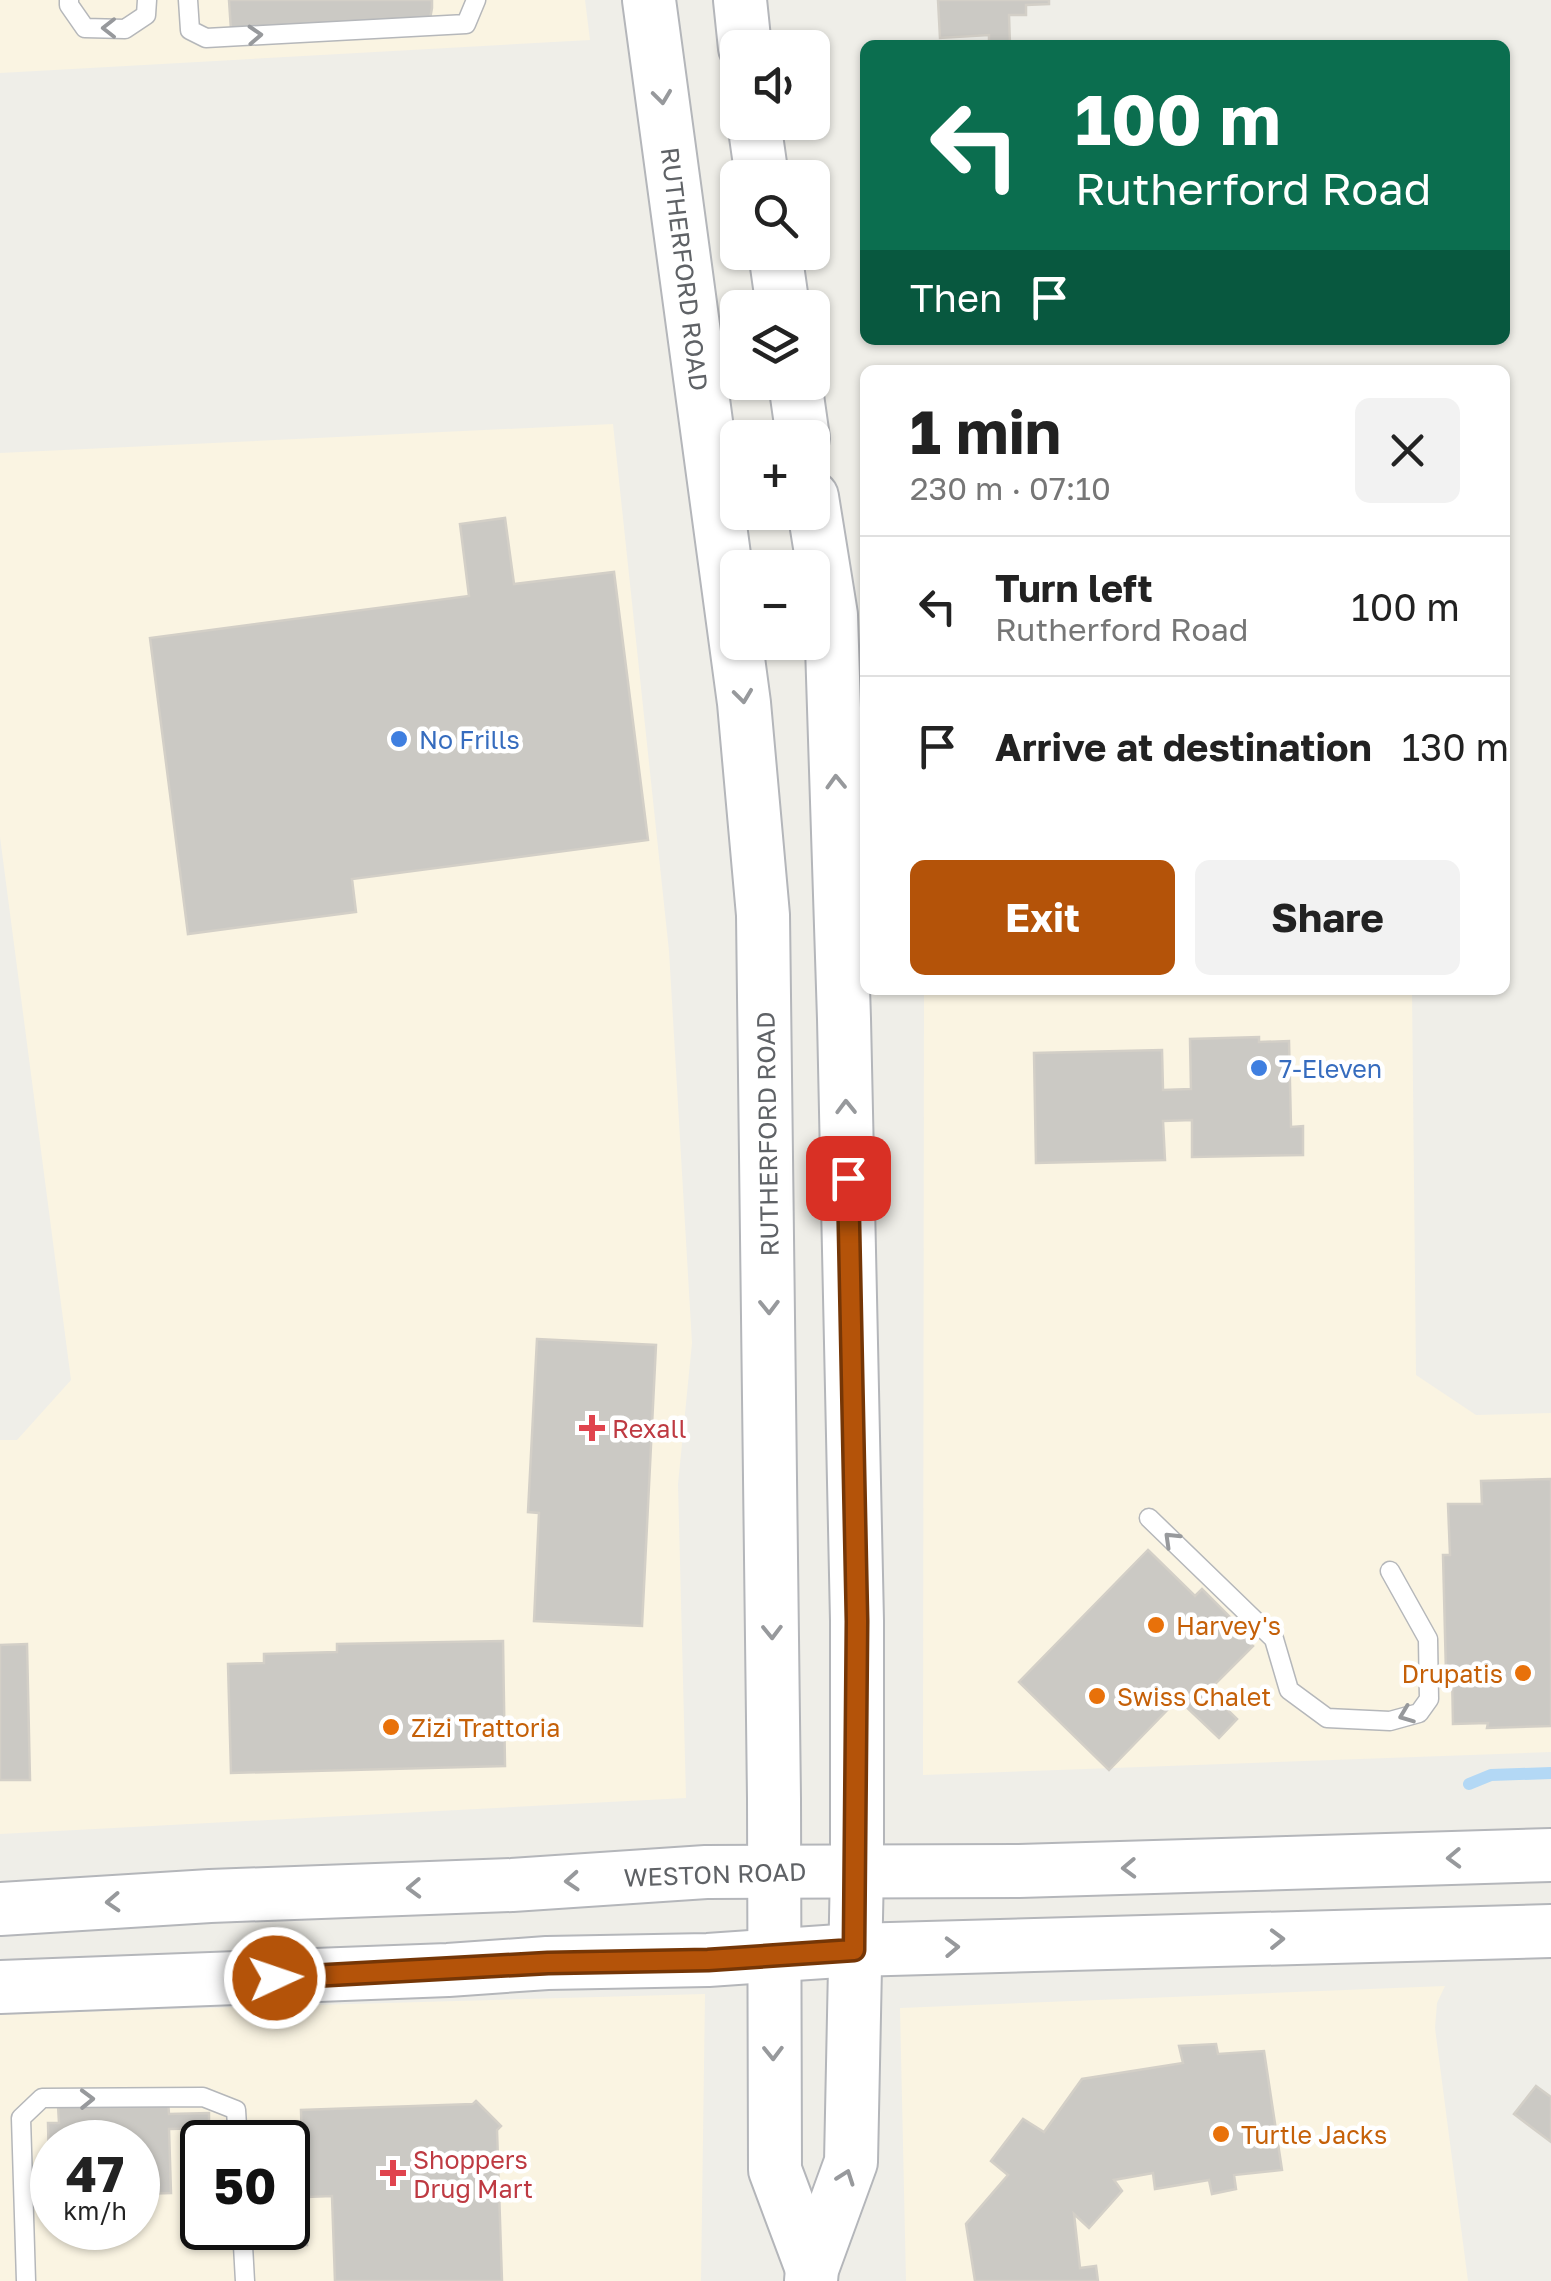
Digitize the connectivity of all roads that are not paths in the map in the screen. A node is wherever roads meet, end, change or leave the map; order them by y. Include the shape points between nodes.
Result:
1 (69, 0) edge
2 (147, 0) edge
3 (188, 0) edge
4 (476, 0) edge
5 (650, 0) edge
6 (740, 0) edge
7 (743, 30) edge
8 (817, 530) edge
9 (1149, 1518) dead end
10 (1390, 1571) dead end
11 (1551, 1855) edge
12 (774, 1870) junction
13 (857, 1870) junction
14 (0, 1909) edge
15 (1551, 1931) edge
16 (854, 1950) junction
17 (773, 1956) junction
18 (0, 1988) edge
19 (237, 2120) edge
20 (243, 2250) edge
21 (812, 2275) edge
22 (26, 2281) edge
23 (245, 2281) edge

2 -> 1 lane via 146,15 125,29 85,28
3 -> 4 lane via 190,30 206,38 466,24
5 -> 12 main road, RUTHERFORD ROAD via 744,703 762,915
6 - 7 main road
13 -> 8 main road, RUTHERFORD ROAD via 844,1019 830,615
10 -> 9 lane via 1428,1638 1429,1699 1419,1713 1390,1721 1327,1718 1289,1690 1274,1638
11 -> 13 main road, WESTON ROAD
12 - 13 main road, WESTON ROAD
12 -> 14 main road, WESTON ROAD
12 - 17 main road, RUTHERFORD ROAD
13 - 16 main road, RUTHERFORD ROAD
16 -> 15 main road
16 - 17 main road
21 -> 16 main road, RUTHERFORD ROAD via 852,2162
17 - 18 main road
17 -> 21 main road, RUTHERFORD ROAD via 775,2170
22 -> 19 lane via 20,2118 42,2098 203,2097 236,2110
20 - 23 lane

